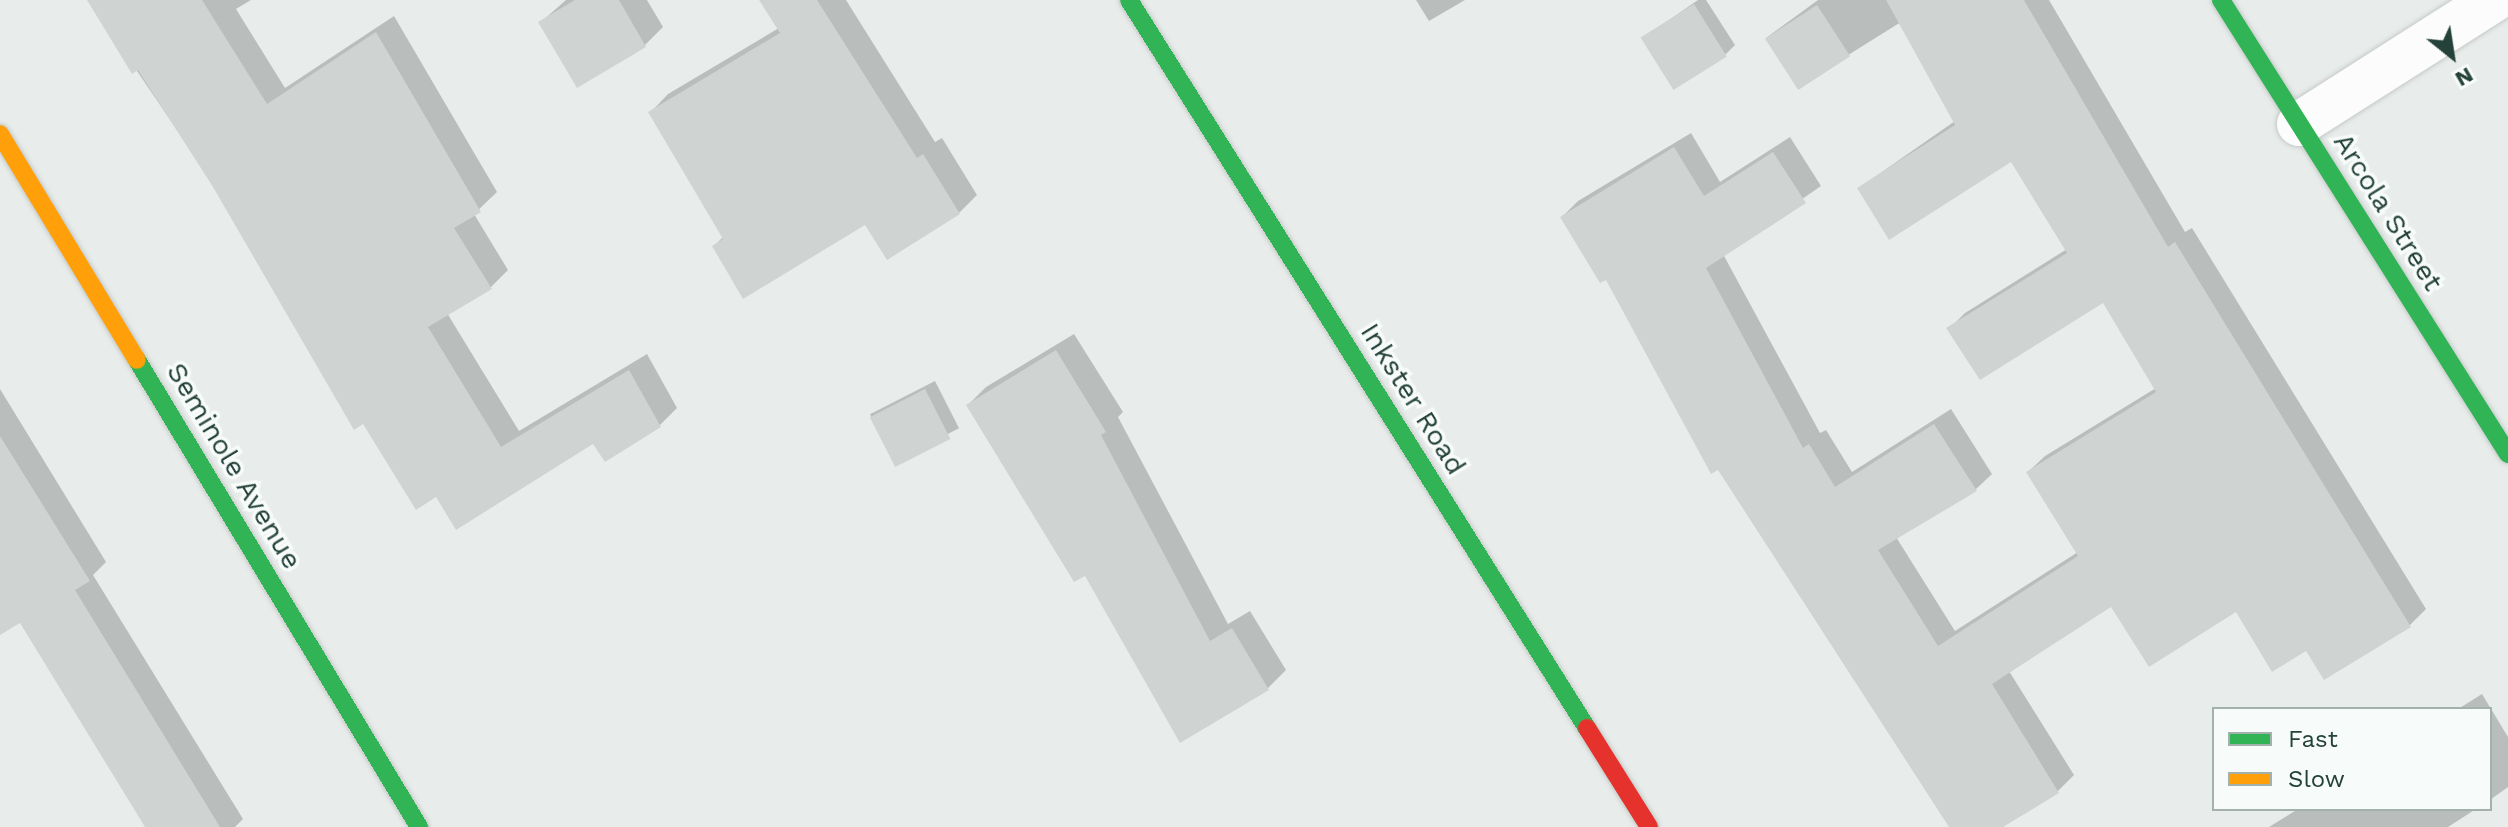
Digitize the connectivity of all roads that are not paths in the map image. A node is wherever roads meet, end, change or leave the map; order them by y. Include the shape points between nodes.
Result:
1 (1129, 0) edge
2 (2221, 0) edge
3 (2494, 0) edge
4 (2299, 124) junction
5 (0, 134) edge
6 (2508, 454) edge
7 (419, 827) edge
8 (1649, 827) edge

1 - 8 street, Inkster Road
2 - 4 street, Arcola Street
3 - 4 street
4 - 6 street, Arcola Street
5 - 7 street, Seminole Avenue

